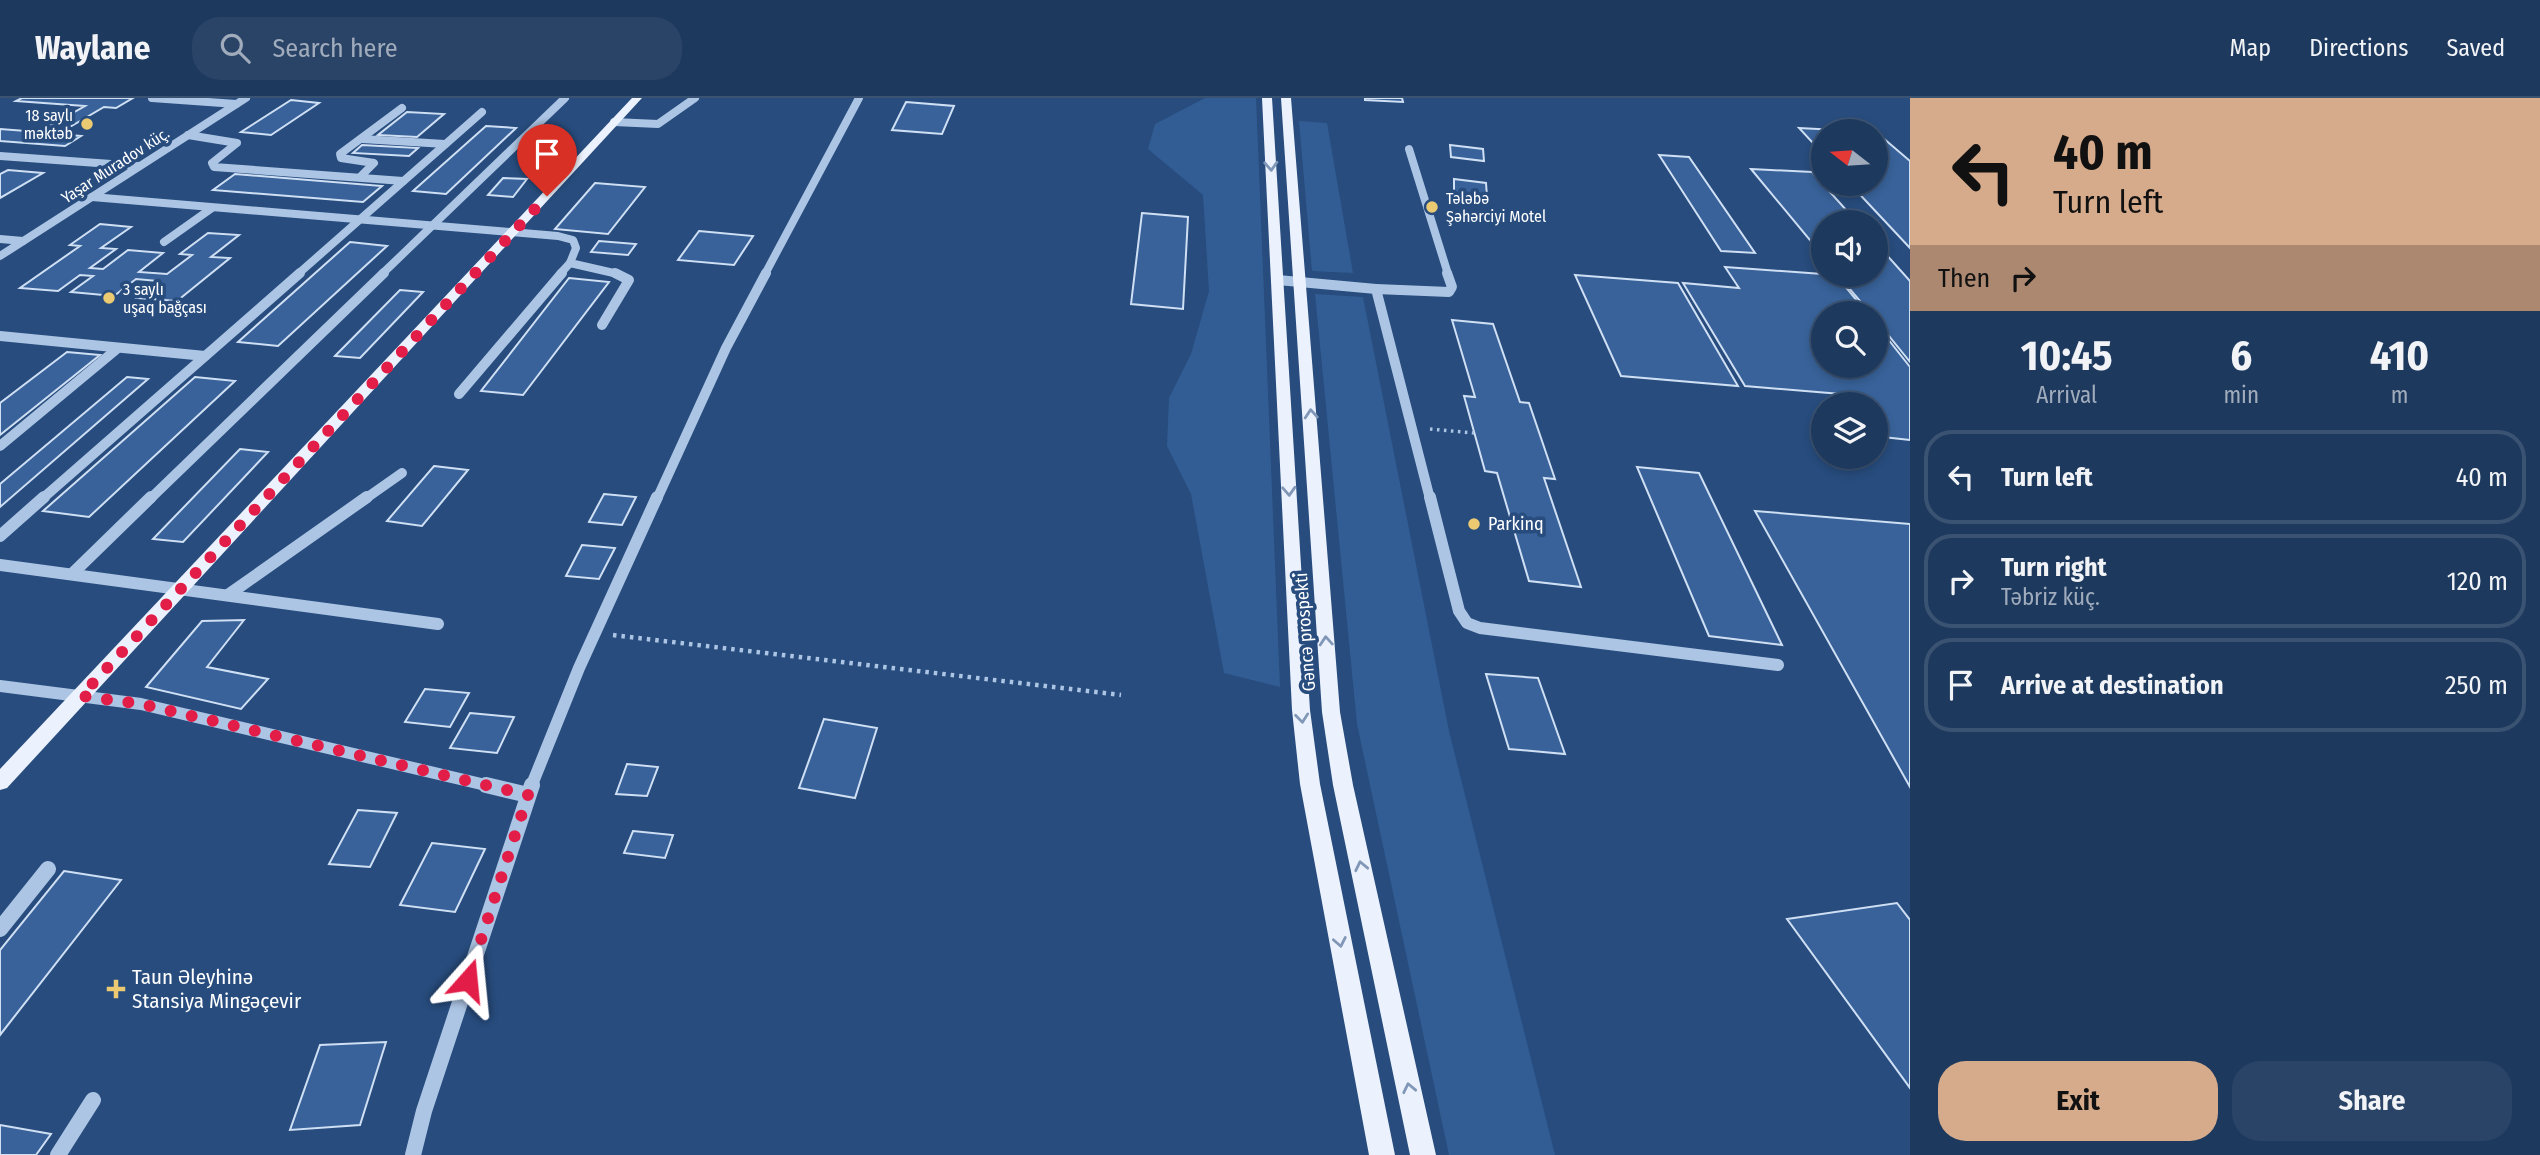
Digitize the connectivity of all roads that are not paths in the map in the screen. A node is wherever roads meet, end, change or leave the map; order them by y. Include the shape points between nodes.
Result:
1 (152, 98) edge
2 (246, 98) edge
3 (565, 98) edge
4 (637, 98) edge
5 (695, 98) edge
6 (859, 98) edge
7 (1268, 98) edge
8 (1286, 98) edge
9 (237, 104) junction
10 (402, 108) dead end
11 (482, 112) dead end
12 (614, 122) junction
13 (188, 135) junction
14 (362, 139) junction
15 (445, 144) junction
16 (1409, 149) dead end
17 (0, 156) edge
18 (139, 167) junction
19 (360, 177) junction
20 (403, 181) junction
21 (92, 197) junction
22 (212, 208) junction
23 (359, 221) junction
24 (431, 227) junction
25 (513, 233) junction
26 (0, 239) edge
27 (23, 242) junction
28 (164, 242) dead end
29 (0, 256) edge
30 (570, 262) junction
31 (1278, 281) junction
32 (1302, 283) junction
33 (1376, 289) junction
34 (602, 325) dead end
35 (0, 337) edge
36 (118, 348) junction
37 (205, 356) junction
38 (459, 394) dead end
39 (0, 446) edge
40 (402, 473) dead end
41 (0, 536) edge
42 (0, 565) edge
43 (72, 574) junction
44 (180, 589) junction
45 (228, 595) junction
46 (438, 624) dead end
47 (1778, 665) dead end
48 (0, 686) edge
49 (81, 696) junction
50 (0, 782) edge
51 (528, 795) junction
52 (48, 869) dead end
53 (0, 929) edge
54 (93, 1100) dead end
55 (58, 1155) edge
56 (414, 1155) edge
57 (1382, 1155) edge
58 (1423, 1155) edge

1 - 9 street
2 - 9 street, Yaşar Muradov küç.
3 - 24 lane
4 - 12 main road
5 - 12 street via 658,124
6 - 51 street via 726,348 595,633
7 -> 31 main road, Gəncə prospekti
8 - 32 main road, Gəncə prospekti
9 - 13 street, Yaşar Muradov küç.
10 - 14 street
11 - 15 street
12 - 25 main road
13 - 18 street, Yaşar Muradov küç.
13 - 19 street via 233,139 237,144 212,163 214,167
14 - 15 street
14 - 19 street via 340,154 341,158 374,163
15 - 20 street
16 - 33 street via 1452,287 1449,292 1437,293
17 - 18 street
18 - 21 street, Yaşar Muradov küç.
19 - 20 street
20 - 23 street
21 - 22 street
21 - 27 street, Yaşar Muradov küç.
22 - 23 street
22 - 28 lane
23 - 24 street
23 - 37 street
24 - 25 street
24 - 43 lane
25 - 30 street via 573,240 576,248
25 - 44 main road
26 - 27 street
27 - 29 street, Yaşar Muradov küç.
30 - 34 street via 612,271 629,280
30 - 38 street
31 - 32 street
31 -> 57 main road, Gəncə prospekti via 1302,722
32 - 33 street
58 -> 32 main road, Gəncə prospekti via 1331,712
33 - 47 street via 1459,611 1467,623
35 - 36 street
36 - 37 street
36 - 39 street
37 - 41 street
40 - 45 street
42 - 43 street
43 - 44 street
44 - 45 street
44 - 49 main road
45 - 46 street
48 - 49 street
49 - 50 main road
49 - 51 street via 141,704
51 - 56 street via 424,1111
52 - 53 street
54 - 55 street

